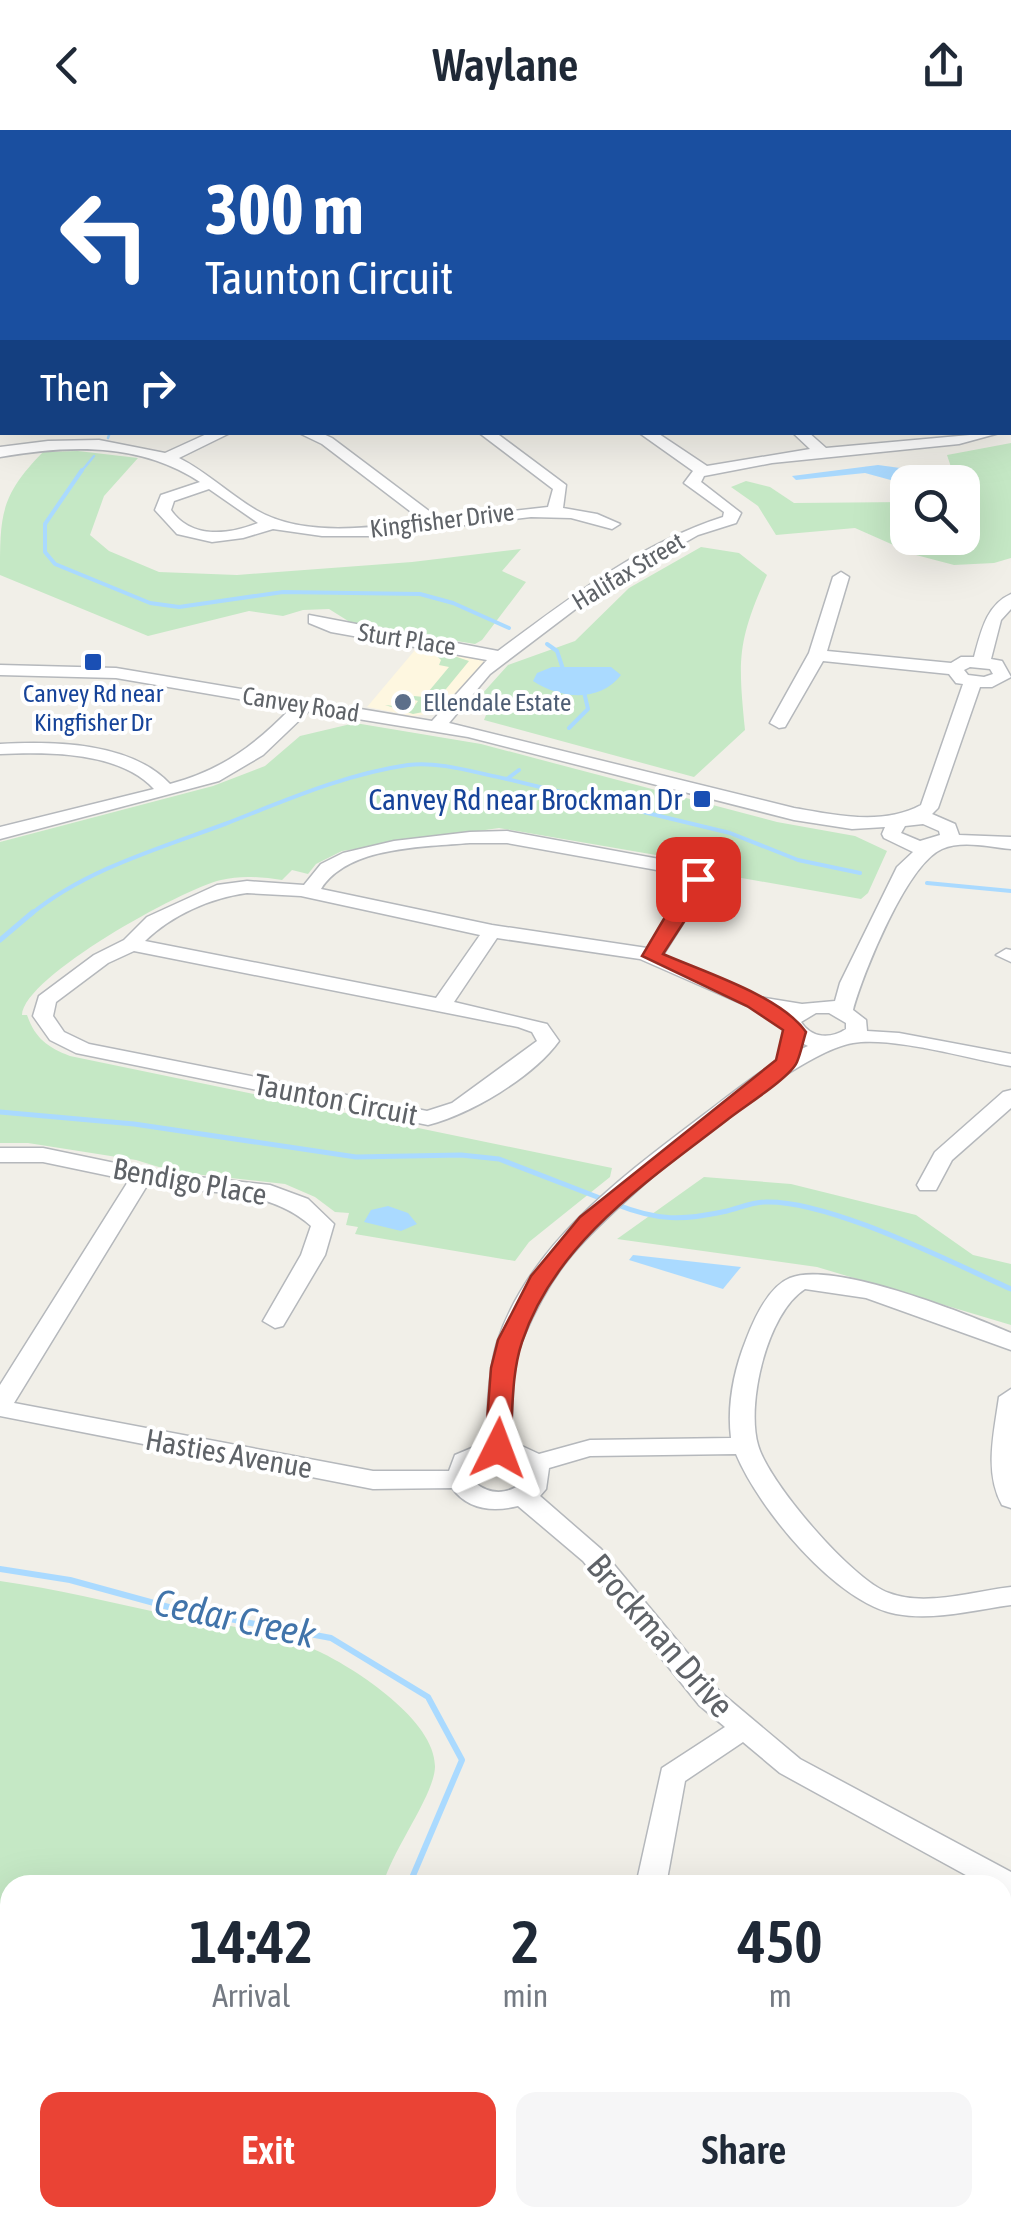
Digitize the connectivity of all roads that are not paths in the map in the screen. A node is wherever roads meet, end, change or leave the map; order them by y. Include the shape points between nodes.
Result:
1 (217, 435) edge
2 (312, 435) edge
3 (489, 435) edge
4 (650, 435) edge
5 (804, 435) edge
6 (956, 435) edge
7 (0, 452) edge
8 (824, 454) junction
9 (165, 458) junction
10 (704, 471) junction
11 (210, 484) junction
12 (556, 509) junction
13 (270, 524) junction
14 (612, 524) dead end
15 (425, 527) junction
16 (840, 578) dead end
17 (1011, 599) edge
18 (316, 619) dead end
19 (1, 652) edge
20 (816, 655) junction
21 (500, 657) junction
22 (982, 661) junction
23 (954, 668) junction
24 (0, 669) edge
25 (1007, 676) edge
26 (973, 682) junction
27 (304, 705) junction
28 (779, 724) dead end
29 (437, 726) junction
30 (0, 749) edge
31 (166, 791) junction
32 (901, 830) junction
33 (938, 830) junction
34 (0, 833) edge
35 (1011, 843) edge
36 (906, 867) junction
37 (310, 892) junction
38 (492, 931) junction
39 (131, 944) junction
40 (652, 956) junction
41 (440, 1006) junction
42 (824, 1023) junction
43 (1011, 1060) edge
44 (786, 1063) junction
45 (1011, 1097) edge
46 (0, 1155) edge
47 (142, 1176) junction
48 (928, 1186) dead end
49 (276, 1322) dead end
50 (1011, 1342) edge
51 (1011, 1397) edge
52 (0, 1407) edge
53 (745, 1446) junction
54 (498, 1448) junction
55 (534, 1463) junction
56 (459, 1479) junction
57 (524, 1496) junction
58 (1011, 1499) edge
59 (1011, 1596) edge
60 (744, 1728) junction
61 (653, 1875) edge
62 (990, 1875) edge

1 - 9 street
2 - 15 street via 427,517
3 - 12 street via 561,488
4 - 10 street
5 - 8 street
6 - 8 street via 931,445
7 - 9 street, Kingfisher Drive via 90,445
8 - 10 street
9 - 11 street, Kingfisher Drive
10 - 21 street, Halifax Street via 692,483 730,509 730,520 692,532 599,584
11 - 13 street, Kingfisher Drive
11 - 13 street, Kingfisher Drive via 167,498 165,516 217,537
12 - 14 street, Kingfisher Drive
12 - 15 street, Kingfisher Drive
13 - 15 street, Kingfisher Drive via 338,532
16 - 20 street
17 - 22 street via 993,618
18 - 21 street, Sturt Place
19 - 24 street
20 - 23 street
20 - 28 street
21 - 29 street, Halifax Street
22 - 23 street
22 - 25 street
23 - 26 street via 956,676
24 - 27 street, Canvey Road via 104,672
25 - 26 street
26 - 33 street
27 - 29 street, Canvey Road
27 - 31 street via 247,762
29 - 32 street, Canvey Road via 776,810
30 - 31 street via 126,764
31 - 34 street
32 - 33 street
32 - 33 street
32 - 36 street
33 - 35 street
33 - 36 street
36 - 42 street
37 - 38 street, Taunton Circuit
37 - 39 street, Taunton Circuit via 252,886 217,891 154,920
37 - 40 street via 328,868 349,857 480,836 686,869 696,876 696,888
38 - 40 street, Taunton Circuit
38 - 41 street
39 - 41 street, Taunton Circuit
39 - 41 street, Taunton Circuit via 46,1000 43,1016 61,1040 428,1118 460,1108 547,1044 532,1024
40 - 42 street, Taunton Circuit via 754,1002
42 - 43 street
42 - 44 street
42 - 44 street
44 - 54 street via 588,1222 540,1281 510,1340
45 - 48 street via 947,1153
46 - 47 street, Bendigo Place via 44,1156
47 - 49 street, Bendigo Place via 270,1192 316,1216 323,1224 313,1255
47 - 52 street
50 - 53 street via 829,1281 795,1284 754,1340
51 - 58 street via 1002,1464
52 - 56 street, Hasties Avenue via 373,1480
53 - 55 street via 590,1448
53 - 59 street via 771,1493 848,1580 874,1598 912,1606
54 - 55 street
54 - 56 street via 473,1454
55 - 57 street via 538,1481
56 - 57 street via 484,1500
57 - 60 street, Brockman Drive via 592,1555 684,1672
60 - 61 street via 672,1776
60 - 62 street, Brockman Drive via 811,1780

